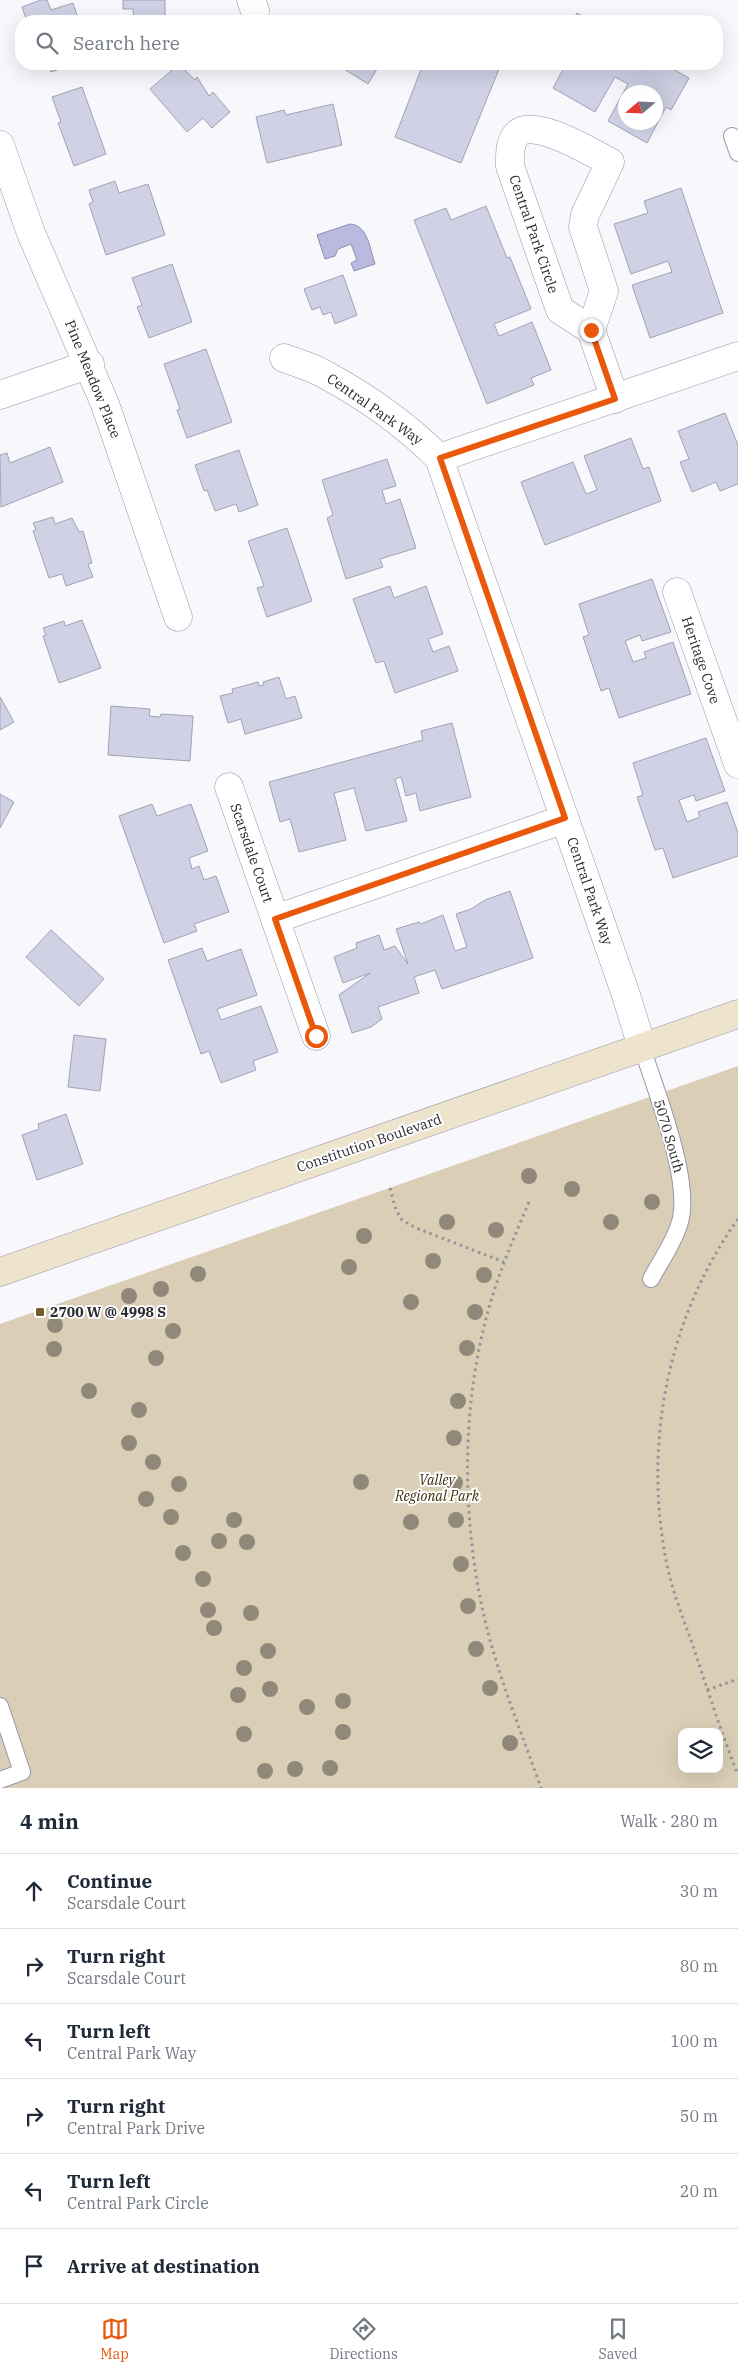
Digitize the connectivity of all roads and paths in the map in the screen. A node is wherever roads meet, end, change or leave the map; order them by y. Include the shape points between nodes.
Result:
1 (732, 136) dead end
2 (0, 144) edge
3 (738, 152) edge
4 (591, 330) junction
5 (738, 356) edge
6 (284, 358) dead end
7 (90, 364) junction
8 (0, 395) edge
9 (615, 399) junction
10 (440, 458) junction
11 (678, 592) dead end
12 (178, 617) dead end
13 (732, 727) edge
14 (738, 764) edge
15 (229, 787) dead end
16 (565, 818) junction
17 (275, 919) junction
18 (738, 1014) edge
19 (316, 1036) dead end
20 (642, 1048) junction
21 (390, 1188) dead end
22 (529, 1202) dead end
23 (738, 1219) edge
24 (504, 1262) junction
25 (0, 1272) edge
26 (651, 1279) dead end
27 (738, 1679) edge
28 (707, 1690) junction
29 (0, 1706) edge
30 (738, 1775) edge
31 (0, 1780) edge
32 (541, 1788) edge

1 - 3 lane
2 - 7 street, Pine Meadow Place via 31,233
4 - 4 street, Central Park Circle via 560,310 510,166 510,149 516,134 525,129 534,128 568,140 610,162 585,215 583,227 604,291
4 - 9 street
5 - 9 street
6 - 10 street, Central Park Way via 323,373 359,396 420,439
7 - 8 street
7 - 12 street, Pine Meadow Place
9 - 10 street
10 - 16 street, Central Park Way
11 - 13 street, Heritage Cove
13 - 14 street, Heritage Cove
15 - 17 street, Scarsdale Court
16 - 17 street, Scarsdale Court
16 - 20 street, Central Park Way
17 - 19 street, Scarsdale Court
18 - 20 main road, Constitution Boulevard
20 - 25 main road, Constitution Boulevard
20 - 26 lane, 5070 South via 679,1165 683,1195 680,1224
21 - 24 path via 402,1220
22 - 24 path
23 - 28 path via 722,1241 687,1312 670,1368 658,1442 659,1514 664,1550
24 - 32 path via 481,1343 473,1391 468,1484 470,1527 484,1616
27 - 28 path
28 - 30 path
29 - 31 lane via 22,1772

